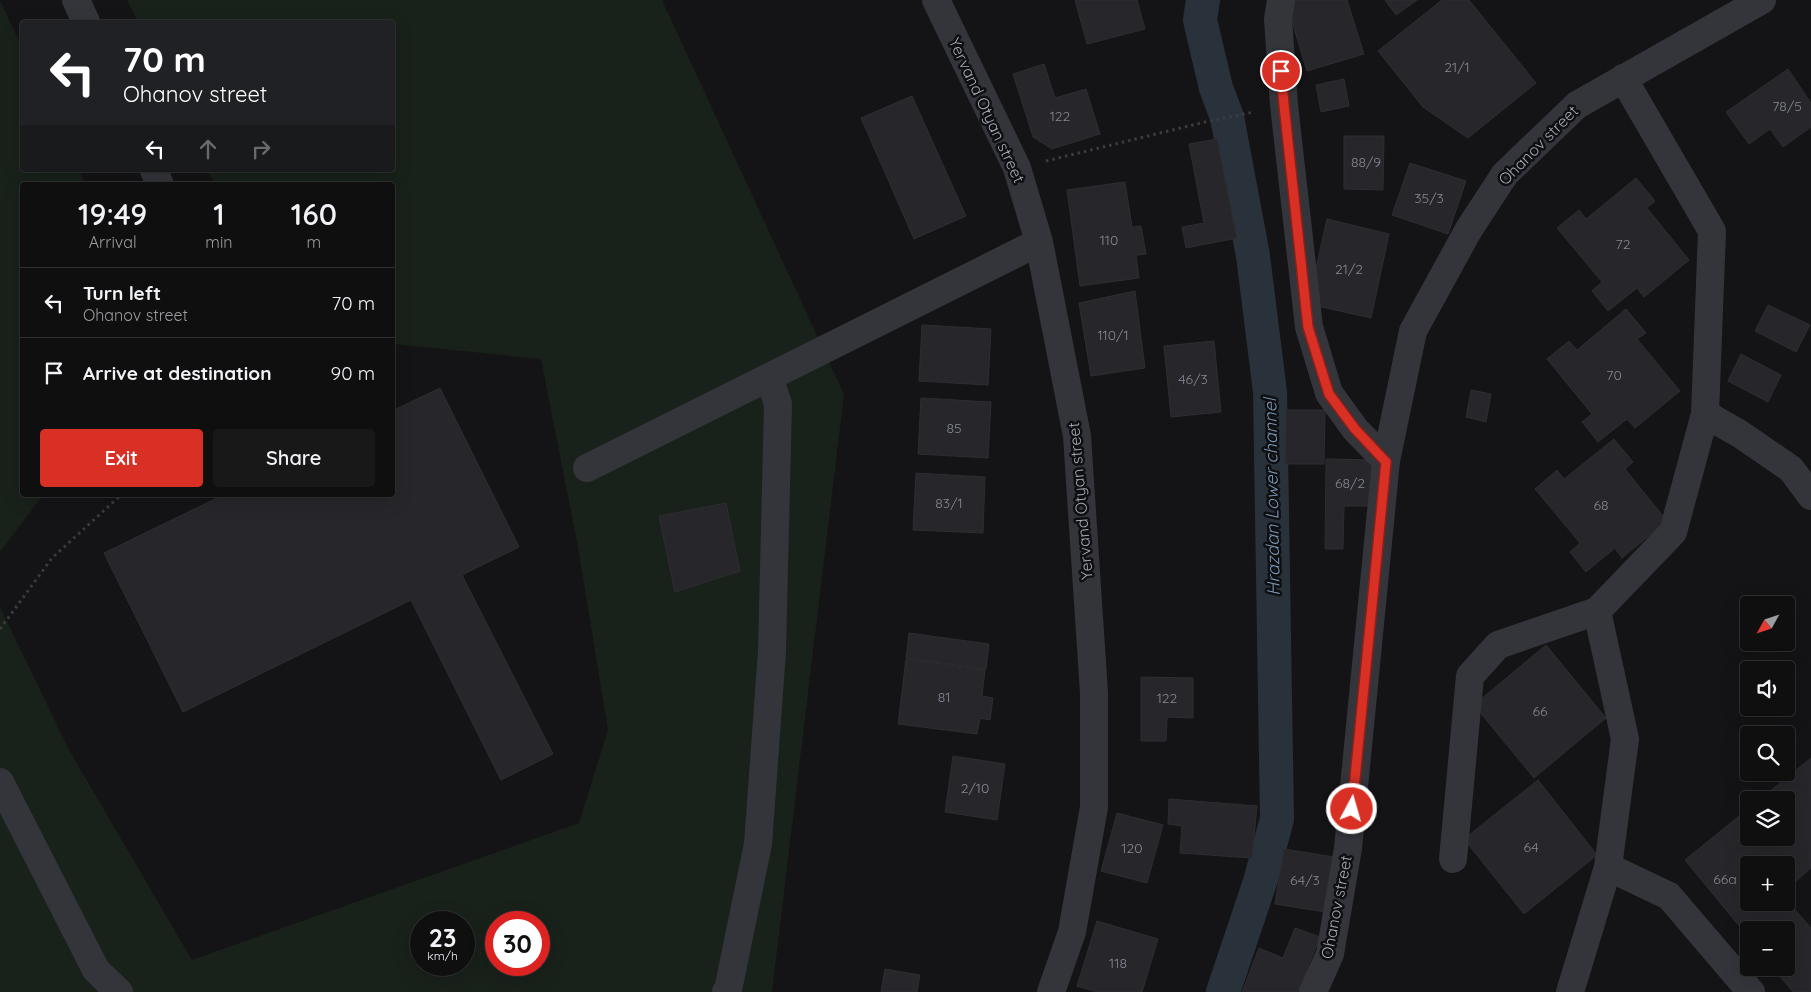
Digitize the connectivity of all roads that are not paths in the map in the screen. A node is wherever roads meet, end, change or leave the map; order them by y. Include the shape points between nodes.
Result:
1 (76, 0) edge
2 (936, 0) edge
3 (1281, 0) edge
4 (1762, 0) edge
5 (85, 20) edge
6 (1623, 78) junction
7 (1039, 242) junction
8 (769, 377) junction
9 (1705, 414) junction
10 (1386, 462) junction
11 (587, 468) dead end
12 (1801, 468) edge
13 (1811, 496) edge
14 (1597, 611) junction
15 (0, 782) edge
16 (1454, 859) dead end
17 (1608, 867) junction
18 (119, 992) edge
19 (726, 992) edge
20 (1051, 992) edge
21 (1314, 992) edge
22 (1570, 992) edge
23 (1751, 992) edge

1 - 5 street
2 - 7 street, Yervand Otyan street via 1017,168
3 - 10 street via 1278,19 1284,105 1308,327 1329,394 1355,429
4 - 6 street, Ohanov street
6 - 9 street via 1712,231
6 - 10 street, Ohanov street via 1577,104 1505,174 1469,228 1413,331
7 - 8 street
7 - 20 street, Yervand Otyan street via 1077,436 1094,693 1094,806 1072,932
8 - 11 street
8 - 19 street via 778,404 772,660 758,844
9 - 12 street
9 - 14 street via 1673,532
10 - 21 street, Ohanov street via 1348,848 1330,954
12 - 13 street
14 - 16 street via 1498,646 1470,676
14 - 17 street via 1625,739
15 - 18 street via 96,970
17 - 22 street
17 - 23 street via 1669,896

